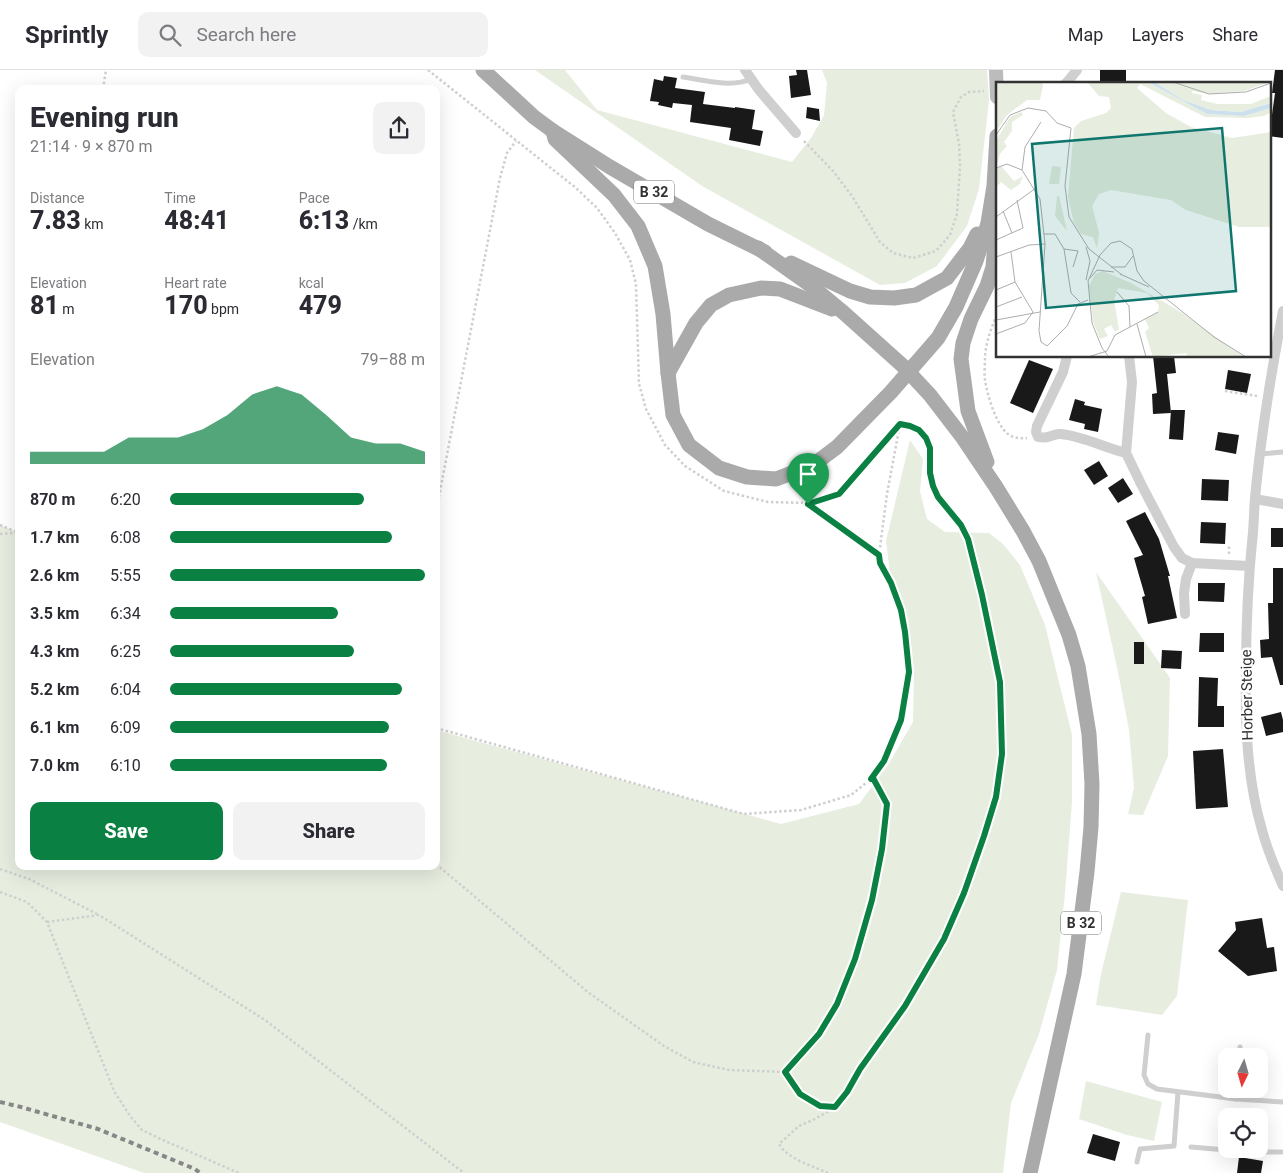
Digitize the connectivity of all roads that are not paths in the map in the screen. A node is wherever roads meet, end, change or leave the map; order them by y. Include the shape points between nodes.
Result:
1 (483, 70) edge
2 (996, 70) edge
3 (1077, 70) edge
4 (748, 74) edge
5 (683, 77) dead end
6 (1067, 82) edge
7 (996, 91) edge
8 (552, 131) junction
9 (796, 132) road end
10 (996, 156) edge
11 (990, 208) junction
12 (758, 248) junction
13 (1283, 311) edge
14 (844, 313) junction
15 (1066, 358) edge
16 (1129, 358) edge
17 (668, 373) junction
18 (1283, 452) edge
19 (1126, 453) junction
20 (1260, 454) junction
21 (996, 487) junction
22 (1255, 499) junction
23 (1283, 504) edge
24 (1192, 563) junction
25 (1249, 566) junction
26 (1185, 614) dead end
27 (1282, 883) edge
28 (1148, 1036) dead end
29 (1178, 1092) junction
30 (1236, 1099) joint
31 (1283, 1102) edge
32 (1191, 1147) dead end
33 (1283, 1152) edge
34 (1137, 1162) dead end
35 (1030, 1173) edge

1 - 8 main road, B 32
2 - 7 main road
3 - 6 street
4 - 5 lane via 744,82 730,83
4 - 9 street
8 - 12 main road, B 32 via 708,224
8 - 17 main road via 555,139 614,195 638,226 655,266
10 - 11 main road
11 - 12 main road via 970,248 947,278 916,295 870,297 850,291
11 - 17 main road via 976,261 938,338 891,392 837,447 814,465 776,479 747,477 720,468 689,445 673,415
11 - 21 main road via 996,229 994,266 962,343 961,359 968,411
12 - 14 main road, B 32
13 - 20 street, Horber Steige
14 - 17 main road via 780,290 761,288 729,295 711,305 696,323
14 - 21 main road, B 32 via 930,395
15 - 19 street via 1037,426 1038,437 1044,439 1060,434
16 - 19 street via 1132,391
18 - 20 lane
19 - 24 street via 1174,547 1182,558
20 - 22 street, Horber Steige
21 - 35 main road, B 32 via 1039,561 1069,635 1087,717 1092,776 1089,850 1074,974
22 - 23 street
22 - 25 street, Horber Steige
24 - 25 street
24 - 26 street via 1184,593
25 - 27 street, Horber Steige via 1245,695 1250,771 1261,828
28 - 29 lane via 1144,1075 1148,1084 1157,1089
29 - 30 lane
29 - 34 lane via 1174,1146 1140,1149
30 - 31 lane
32 - 33 lane

